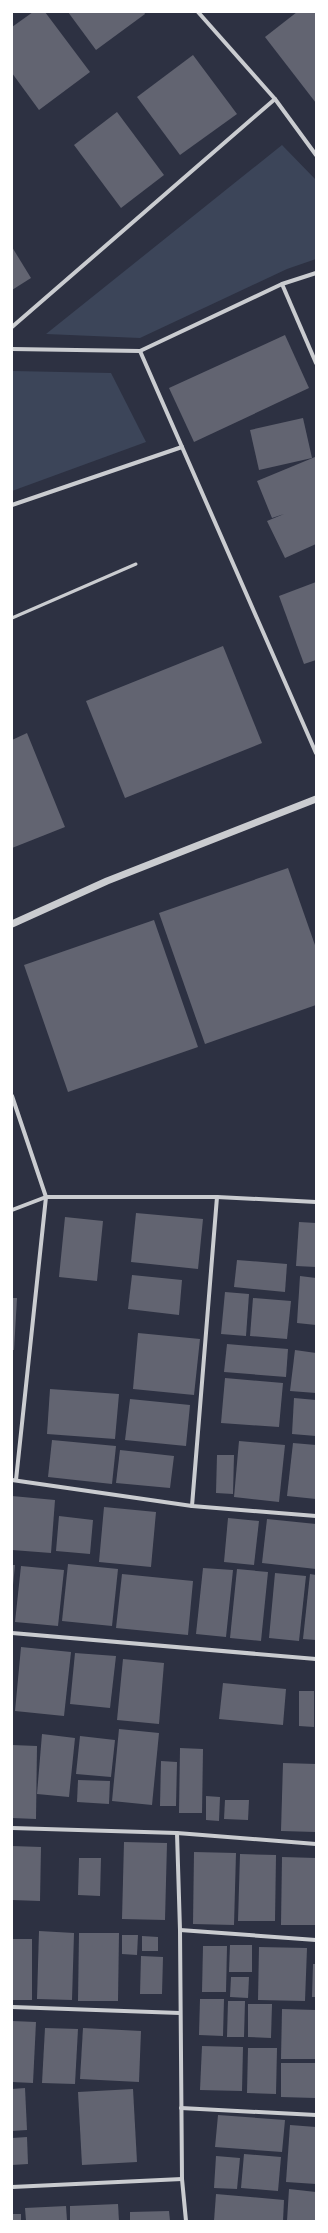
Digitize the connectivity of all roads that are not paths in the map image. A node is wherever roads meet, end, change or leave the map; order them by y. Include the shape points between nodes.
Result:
1 (198, 12) edge
2 (275, 99) junction
3 (316, 155) edge
4 (316, 274) edge
5 (282, 284) junction
6 (12, 327) edge
7 (12, 349) edge
8 (140, 351) junction
9 (316, 363) edge
10 (182, 447) junction
11 (12, 505) edge
12 (136, 564) dead end
13 (12, 618) edge
14 (316, 753) edge
15 (316, 798) edge
16 (12, 924) edge
17 (12, 1096) edge
18 (46, 1197) junction
19 (217, 1197) junction
20 (316, 1202) edge
21 (12, 1210) edge
22 (14, 1480) edge
23 (192, 1506) junction
24 (316, 1516) edge
25 (12, 1633) edge
26 (316, 1659) edge
27 (12, 1828) edge
28 (177, 1833) junction
29 (316, 1844) edge
30 (180, 1930) junction
31 (316, 1940) edge
32 (12, 2007) edge
33 (180, 2013) junction
34 (181, 2108) junction
35 (316, 2115) edge
36 (182, 2179) junction
37 (12, 2187) edge
38 (186, 2221) edge

1 - 2 street
2 - 3 street
2 - 6 street
4 - 5 street
5 - 8 street
5 - 9 street
7 - 8 street
8 - 10 street
10 - 11 street
10 - 14 street
12 - 13 lane
15 - 16 street via 107,881
17 - 18 street
18 - 19 street
18 - 21 street
18 - 22 street
19 - 20 street
19 - 23 street
22 - 23 street
23 - 24 street
25 - 26 street
27 - 28 street
28 - 29 street
28 - 30 street
30 - 31 street
30 - 33 street
32 - 33 street
33 - 34 street
34 - 35 street
34 - 36 street
36 - 37 street
36 - 38 street

